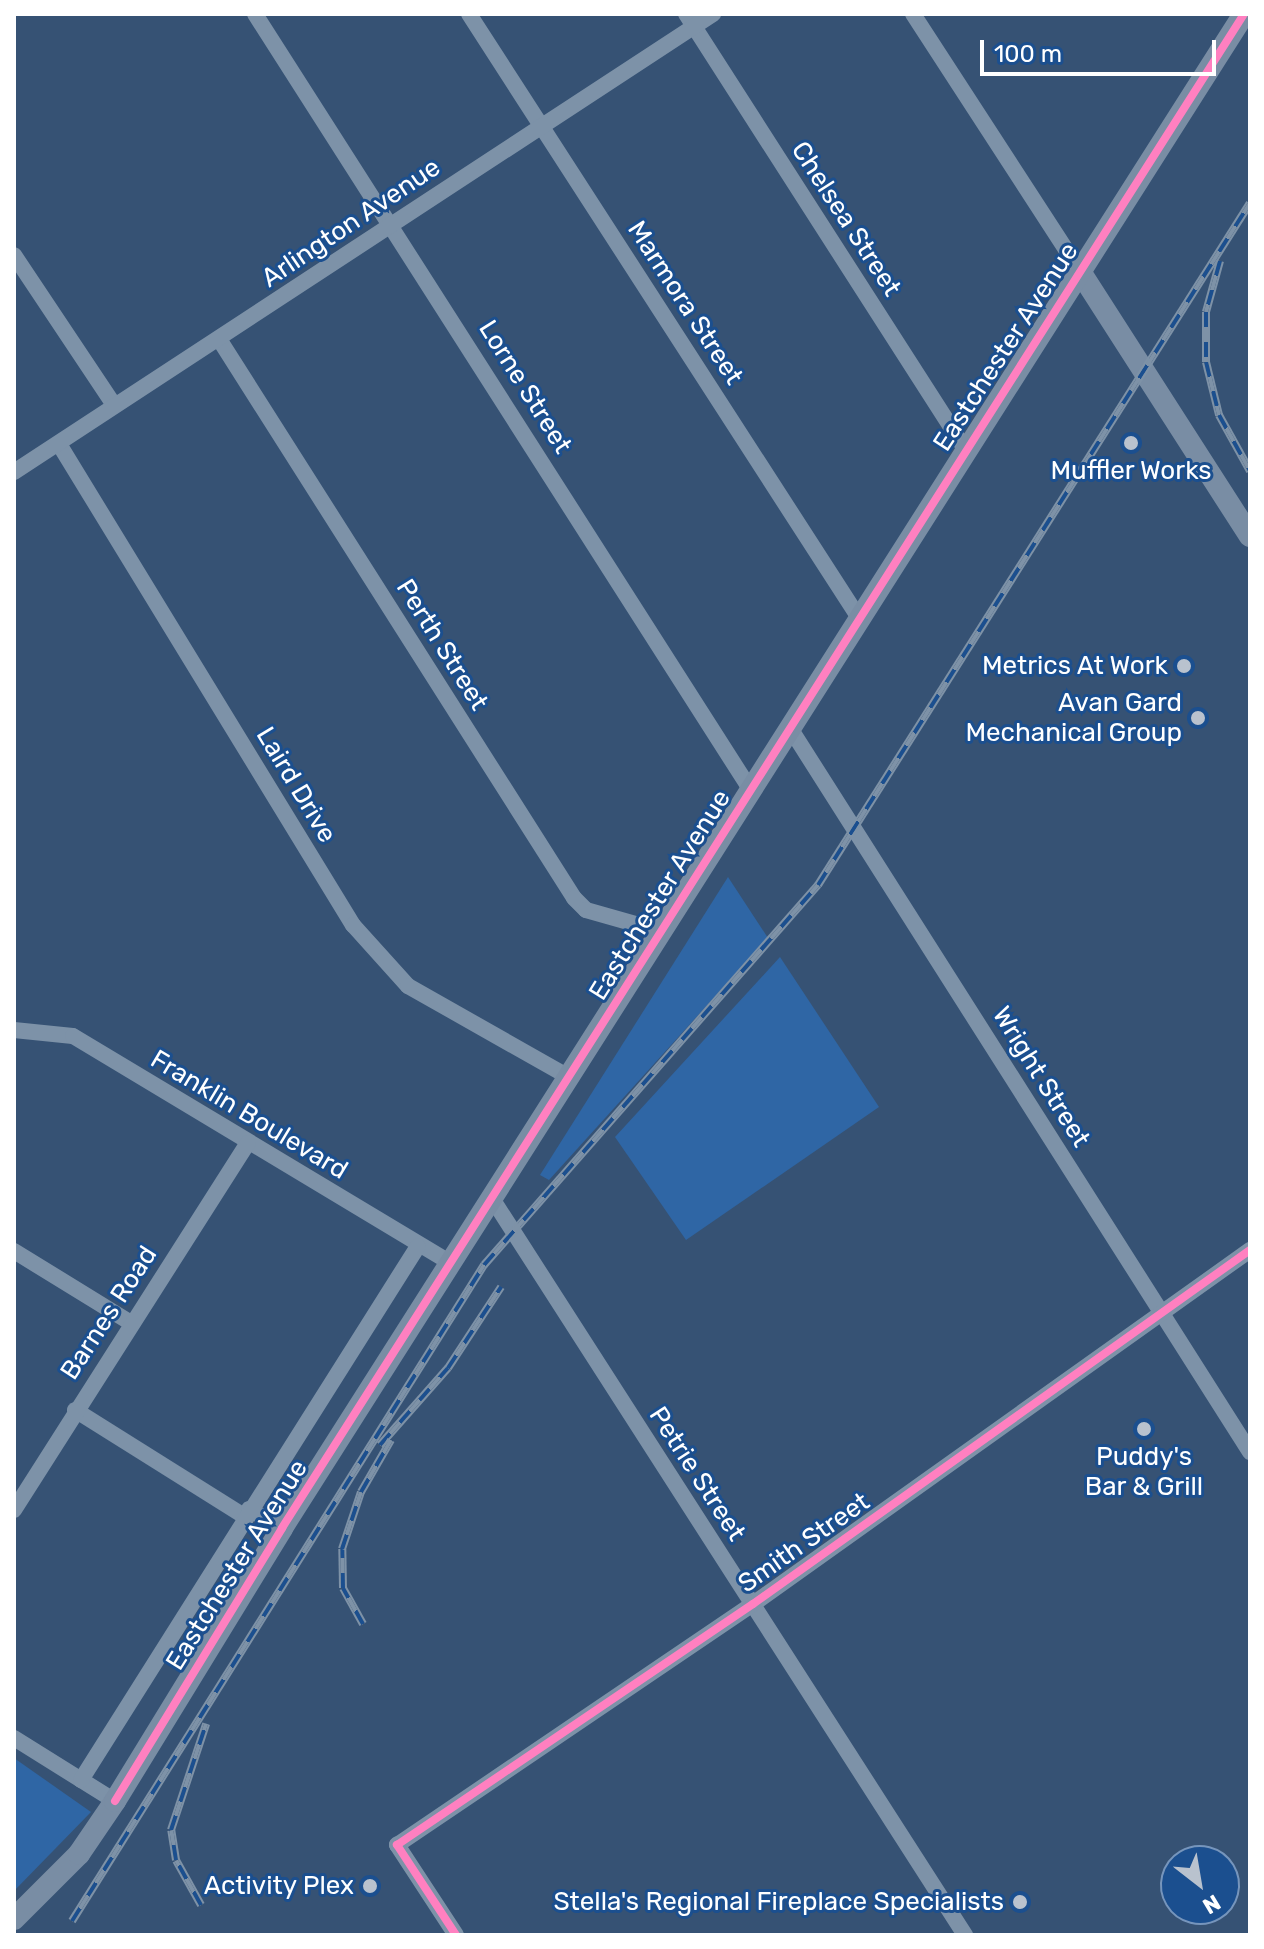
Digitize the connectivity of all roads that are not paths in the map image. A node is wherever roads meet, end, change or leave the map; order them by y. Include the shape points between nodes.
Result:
1 (255, 14) edge
2 (469, 14) edge
3 (713, 14) edge
4 (913, 14) edge
5 (1244, 14) edge
6 (690, 20) edge
7 (541, 125) junction
8 (394, 224) junction
9 (14, 255) edge
10 (1079, 270) junction
11 (219, 339) junction
12 (114, 405) junction
13 (59, 444) junction
14 (965, 449) junction
15 (14, 472) edge
16 (1250, 536) edge
17 (859, 618) junction
18 (790, 728) junction
19 (750, 789) junction
20 (660, 931) junction
21 (14, 1030) edge
22 (569, 1077) junction
23 (248, 1143) junction
24 (493, 1200) junction
25 (418, 1246) junction
26 (1250, 1250) edge
27 (14, 1251) edge
28 (452, 1264) junction
29 (1161, 1314) junction
30 (131, 1323) junction
31 (75, 1410) junction
32 (1250, 1452) edge
33 (17, 1500) edge
34 (247, 1512) junction
35 (282, 1528) junction
36 (753, 1604) junction
37 (14, 1738) edge
38 (81, 1780) junction
39 (115, 1801) junction
40 (14, 1919) edge
41 (456, 1935) edge
42 (965, 1935) edge

1 - 8 street, Lorne Street
2 - 7 street, Marmora Street
3 - 6 street, Arlington Avenue
4 - 10 street
5 - 10 street, Eastchester Avenue
6 - 7 street, Arlington Avenue
6 - 14 street, Chelsea Street
7 - 8 street, Arlington Avenue
7 - 17 street, Marmora Street
8 - 11 street, Arlington Avenue
8 - 19 street, Lorne Street
9 - 12 street
10 - 14 street, Eastchester Avenue
10 - 16 street
11 - 12 street, Arlington Avenue
11 - 20 street, Perth Street via 574,898 586,910
12 - 13 street, Arlington Avenue
13 - 15 street, Arlington Avenue
13 - 22 street, Laird Drive via 353,925 408,986
14 - 17 street, Eastchester Avenue
17 - 18 street, Eastchester Avenue
18 - 19 street, Eastchester Avenue
18 - 29 street, Wright Street
19 - 20 street, Eastchester Avenue
20 - 22 street, Eastchester Avenue
21 - 23 street, Franklin Boulevard via 73,1036
22 - 24 street, Eastchester Avenue
23 - 25 street, Franklin Boulevard
23 - 30 street, Barnes Road
24 - 28 street, Eastchester Avenue
24 - 36 street, Petrie Street
25 - 28 street, Franklin Boulevard
25 - 34 street, Eastchester Avenue
26 - 29 street, Smith Street
27 - 30 street
28 - 35 street, Eastchester Avenue
29 - 32 street, Wright Street
29 - 36 street, Smith Street
30 - 31 street, Barnes Road
31 - 33 street, Barnes Road
31 - 34 street
34 - 35 street
34 - 38 street, Eastchester Avenue
35 - 39 street, Eastchester Avenue
36 - 41 street, Smith Street via 397,1845
36 - 42 street, Petrie Street
37 - 38 street
38 - 39 street
39 - 40 street, Eastchester Avenue via 79,1854

